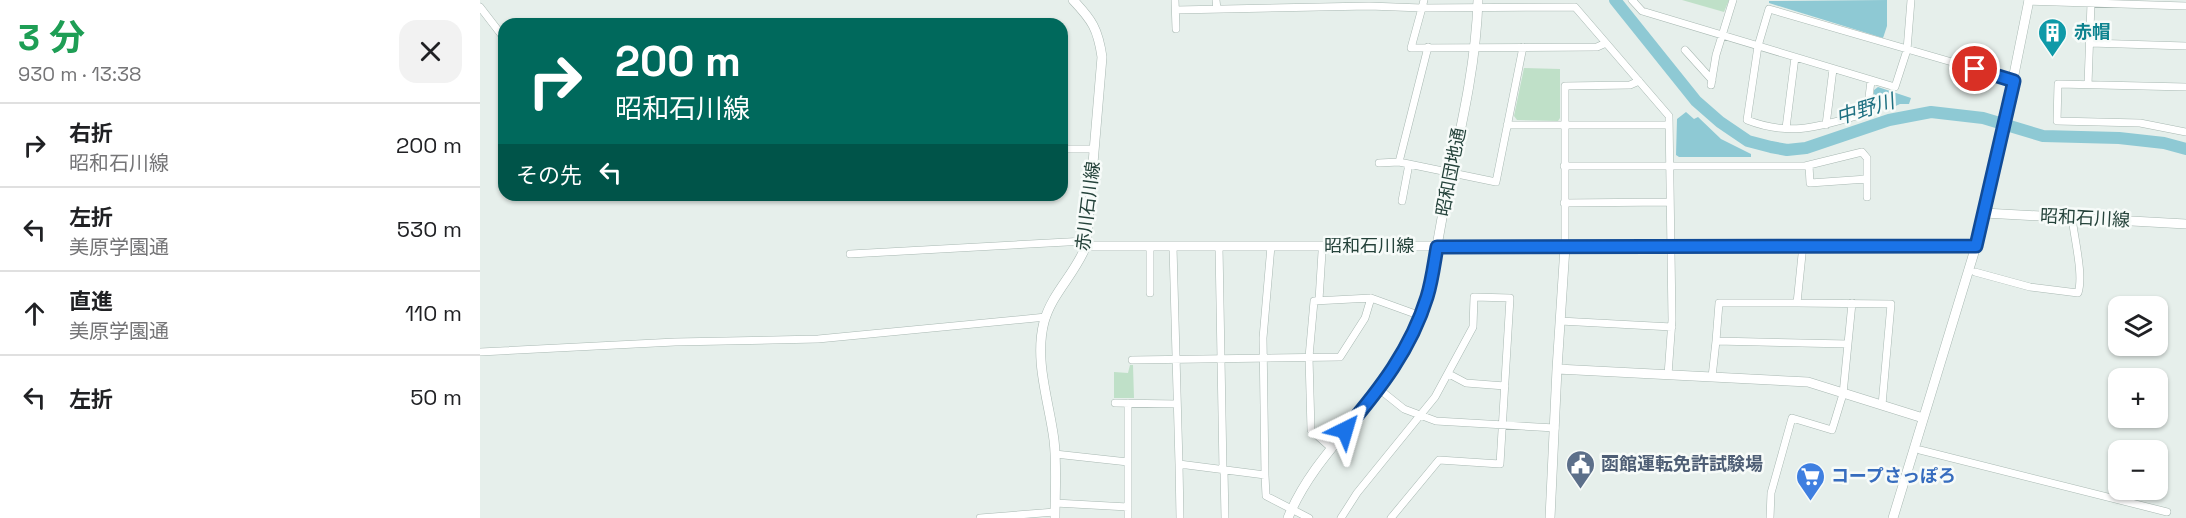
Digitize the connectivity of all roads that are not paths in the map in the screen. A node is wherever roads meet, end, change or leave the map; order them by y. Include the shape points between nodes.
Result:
1 (1073, 0) edge
2 (1175, 0) edge
3 (1216, 0) edge
4 (1632, 0) edge
5 (1733, 0) edge
6 (1911, 0) edge
7 (2029, 1) edge
8 (2118, 2) edge
9 (1325, 3) edge
10 (1369, 3) edge
11 (1478, 3) edge
12 (2091, 3) junction
13 (1257, 4) edge
14 (1423, 4) edge
15 (2186, 6) edge
16 (480, 7) edge
17 (1216, 9) junction
18 (1176, 10) junction
19 (1176, 29) dead end
20 (498, 30) edge
21 (1722, 34) junction
22 (1606, 43) junction
23 (2090, 43) junction
24 (1474, 46) junction
25 (1758, 46) junction
26 (2186, 46) edge
27 (1428, 47) junction
28 (1523, 47) junction
29 (1685, 50) dead end
30 (1907, 50) junction
31 (1795, 57) junction
32 (1833, 69) junction
33 (1639, 81) junction
34 (1871, 81) junction
35 (2014, 81) junction
36 (2088, 84) junction
37 (2186, 87) edge
38 (1826, 124) junction
39 (1507, 125) junction
40 (1564, 125) junction
41 (1669, 125) junction
42 (1786, 128) junction
43 (2186, 132) edge
44 (1068, 149) edge
45 (1094, 150) junction
46 (1399, 162) junction
47 (1379, 163) dead end
48 (1409, 164) junction
49 (1809, 165) junction
50 (1564, 166) junction
51 (1670, 166) junction
52 (1451, 172) junction
53 (1867, 178) junction
54 (1867, 197) dead end
55 (1402, 201) dead end
56 (1564, 202) junction
57 (1669, 202) junction
58 (1984, 213) junction
59 (2072, 217) junction
60 (2186, 224) edge
61 (1086, 244) junction
62 (1803, 245) junction
63 (1173, 246) junction
64 (1271, 246) junction
65 (1670, 246) junction
66 (1976, 246) junction
67 (1150, 247) junction
68 (1218, 247) junction
69 (1437, 247) junction
70 (1565, 247) junction
71 (1322, 252) dead end
72 (850, 254) dead end
73 (1974, 273) dead end
74 (1150, 293) dead end
75 (1371, 298) junction
76 (1319, 300) junction
77 (1797, 303) junction
78 (1852, 303) junction
79 (1421, 316) junction
80 (1046, 317) junction
81 (1560, 321) junction
82 (1672, 327) junction
83 (1716, 341) junction
84 (1848, 344) junction
85 (480, 352) edge
86 (1309, 357) junction
87 (1263, 358) junction
88 (1220, 359) junction
89 (1132, 360) dead end
90 (1176, 360) junction
91 (1557, 369) junction
92 (1449, 374) junction
93 (1668, 375) junction
94 (1712, 377) junction
95 (1505, 386) junction
96 (1379, 389) junction
97 (1843, 394) junction
98 (1115, 403) dead end
99 (1128, 403) junction
100 (1177, 404) junction
101 (1882, 405) junction
102 (1420, 417) junction
103 (1923, 418) junction
104 (1502, 424) junction
105 (1556, 428) junction
106 (1330, 447) junction
107 (1920, 450) dead end
108 (1055, 454) junction
109 (1128, 462) junction
110 (1179, 464) junction
111 (1223, 470) junction
112 (1265, 475) junction
113 (1128, 507) junction
114 (1055, 511) edge
115 (2167, 512) dead end
116 (1290, 513) edge
117 (980, 518) edge
118 (1128, 518) edge
119 (1180, 518) edge
120 (1225, 518) edge
121 (1309, 518) edge
122 (1341, 518) edge
123 (1391, 518) edge
124 (1550, 518) edge
125 (1770, 518) edge
126 (1893, 518) edge

1 - 45 street, 赤川石川線 via 1088,15 1099,38 1102,57
2 - 18 street
3 - 17 street
4 - 21 street via 1642,11
5 - 21 street
6 - 30 street
7 - 12 street
7 - 35 street
8 - 12 street
8 - 15 street
9 - 10 street
9 - 13 street
10 - 14 street
11 - 14 street
11 - 22 street via 1575,7
11 - 24 street, 昭和団地通
12 - 23 street
13 - 17 street
14 - 27 street via 1411,48
16 - 20 street
17 - 18 street
18 - 19 street
21 - 25 street
21 - 29 street via 1711,83
22 - 28 street via 1598,47
22 - 33 street
23 - 26 street
23 - 36 street
24 - 27 street
24 - 28 street
24 - 52 street, 昭和団地通
25 - 30 street via 1768,9
25 - 31 street
25 - 42 street via 1747,120
27 - 46 street
28 - 39 street
30 - 34 street via 1894,87
30 - 35 street
31 - 32 street
31 - 42 street
32 - 34 street
32 - 38 street
33 - 40 street via 1630,85 1565,86
33 - 41 street via 1669,116
34 - 38 street via 1867,113
35 - 58 street
36 - 37 street
36 - 43 street via 2058,84 2057,122 2140,123
38 - 42 street
39 - 40 street
39 - 52 street via 1496,182
40 - 41 street
40 - 50 street
41 - 51 street
44 - 45 street
45 - 61 street, 赤川石川線
46 - 47 street
46 - 48 street
48 - 52 street
48 - 55 street
49 - 51 street
49 - 53 street via 1810,183
49 - 53 street via 1862,152 1867,158
50 - 51 street
50 - 56 street
51 - 57 street
52 - 69 street, 昭和団地通
53 - 54 street
56 - 57 street
56 - 70 street
57 - 65 street
58 - 59 street, 昭和石川線
58 - 66 street
59 - 60 street, 昭和石川線
59 - 73 street via 2078,293 2030,287
61 - 67 street, 昭和石川線
61 - 72 street
61 - 80 street, 赤川石川線 via 1080,262 1056,295
62 - 65 street, 昭和石川線
62 - 66 street, 昭和石川線
62 - 77 street
63 - 67 street, 昭和石川線
63 - 68 street, 昭和石川線
63 - 90 street
64 - 68 street, 昭和石川線
64 - 69 street, 昭和石川線
64 - 87 street
65 - 70 street, 昭和石川線
65 - 82 street
66 - 103 street
67 - 74 street
68 - 88 street
69 - 70 street, 昭和石川線
69 - 79 street, 昭和団地通
70 - 81 street
71 - 76 street
75 - 76 street
75 - 79 street
75 - 86 street via 1365,318 1340,357
76 - 86 street via 1314,301
77 - 78 street
77 - 83 street via 1719,303
78 - 84 street
78 - 101 street via 1891,303
79 - 96 street, 昭和団地通 via 1400,359
80 - 85 street via 818,339
80 - 108 street, 赤川石川線 via 1040,350
81 - 82 street
81 - 91 street
82 - 93 street
83 - 84 street
83 - 94 street
84 - 97 street
86 - 87 street
86 - 106 street via 1311,430
87 - 88 street
87 - 112 street
88 - 90 street
88 - 111 street
89 - 90 street
90 - 100 street
91 - 93 street
91 - 105 street
92 - 95 street via 1466,383
92 - 95 street via 1473,327 1474,297 1510,298
92 - 102 street
93 - 94 street
94 - 97 street via 1808,382
95 - 104 street
96 - 102 street via 1404,410
96 - 106 street, 昭和団地通
97 - 101 street
97 - 125 street via 1832,430 1792,418 1771,493
98 - 99 street
99 - 100 street
99 - 109 street
100 - 110 street
101 - 103 street
102 - 104 street
102 - 122 street
103 - 126 street
104 - 105 street
104 - 123 street via 1500,464 1439,460
105 - 124 street
106 - 116 street, 昭和団地通 via 1307,479
107 - 115 street
108 - 109 street
108 - 114 street, 赤川石川線
109 - 113 street
110 - 111 street
110 - 119 street
111 - 112 street
111 - 120 street
112 - 116 street via 1266,496
113 - 114 street
113 - 118 street
114 - 117 street
116 - 121 street

